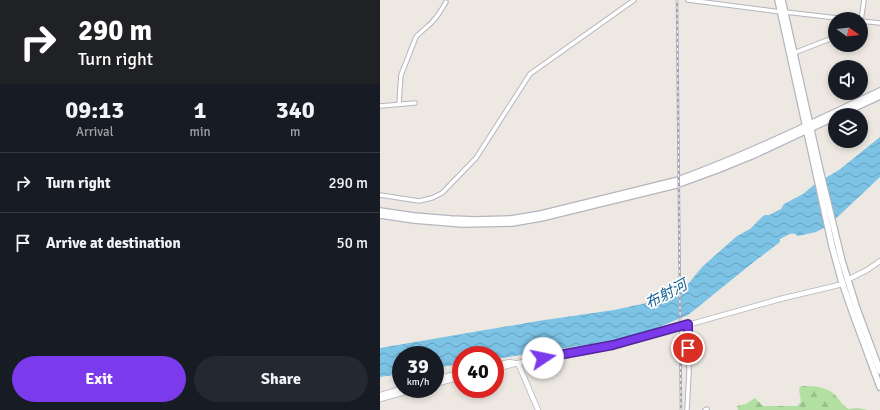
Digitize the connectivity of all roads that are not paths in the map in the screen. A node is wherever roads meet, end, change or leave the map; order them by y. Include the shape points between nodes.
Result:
1 (634, 0) edge
2 (688, 0) edge
3 (778, 0) edge
4 (782, 0) edge
5 (864, 0) edge
6 (446, 2) dead end
7 (783, 12) junction
8 (862, 12) edge
9 (828, 17) edge
10 (868, 22) edge
11 (880, 23) edge
12 (828, 40) edge
13 (794, 53) junction
14 (880, 91) edge
15 (880, 96) edge
16 (415, 103) dead end
17 (399, 104) junction
18 (380, 106) edge
19 (854, 108) edge
20 (828, 120) edge
21 (808, 127) junction
22 (380, 195) edge
23 (380, 211) edge
24 (380, 215) edge
25 (880, 261) edge
26 (845, 282) junction
27 (688, 324) junction
28 (504, 363) edge
29 (518, 363) junction
30 (504, 367) edge
31 (880, 371) edge
32 (880, 387) edge
33 (392, 391) edge
34 (380, 395) edge
35 (392, 396) edge
36 (380, 399) edge
37 (538, 410) edge
38 (687, 410) edge

1 - 22 street via 530,74 476,158 442,193 419,201
2 - 7 street
3 - 7 main road
4 - 7 main road
5 - 8 street
6 - 17 street via 441,12 416,37 402,75
7 - 9 street
7 - 13 main road
7 - 21 main road
10 - 11 street
12 - 13 street
13 - 21 main road
14 - 21 main road
15 - 19 main road
16 - 17 street
17 - 18 street
20 - 21 main road
21 - 23 main road via 675,181 536,215 499,220 463,220
21 - 24 main road via 743,160 676,185 532,220 499,224 463,224
21 - 26 main road
25 - 26 street
26 - 27 street
26 - 31 main road
26 - 32 main road via 857,326
27 - 29 street via 613,345
27 - 38 street
28 - 29 street
29 - 30 street
29 - 37 street
33 - 34 street
35 - 36 street

